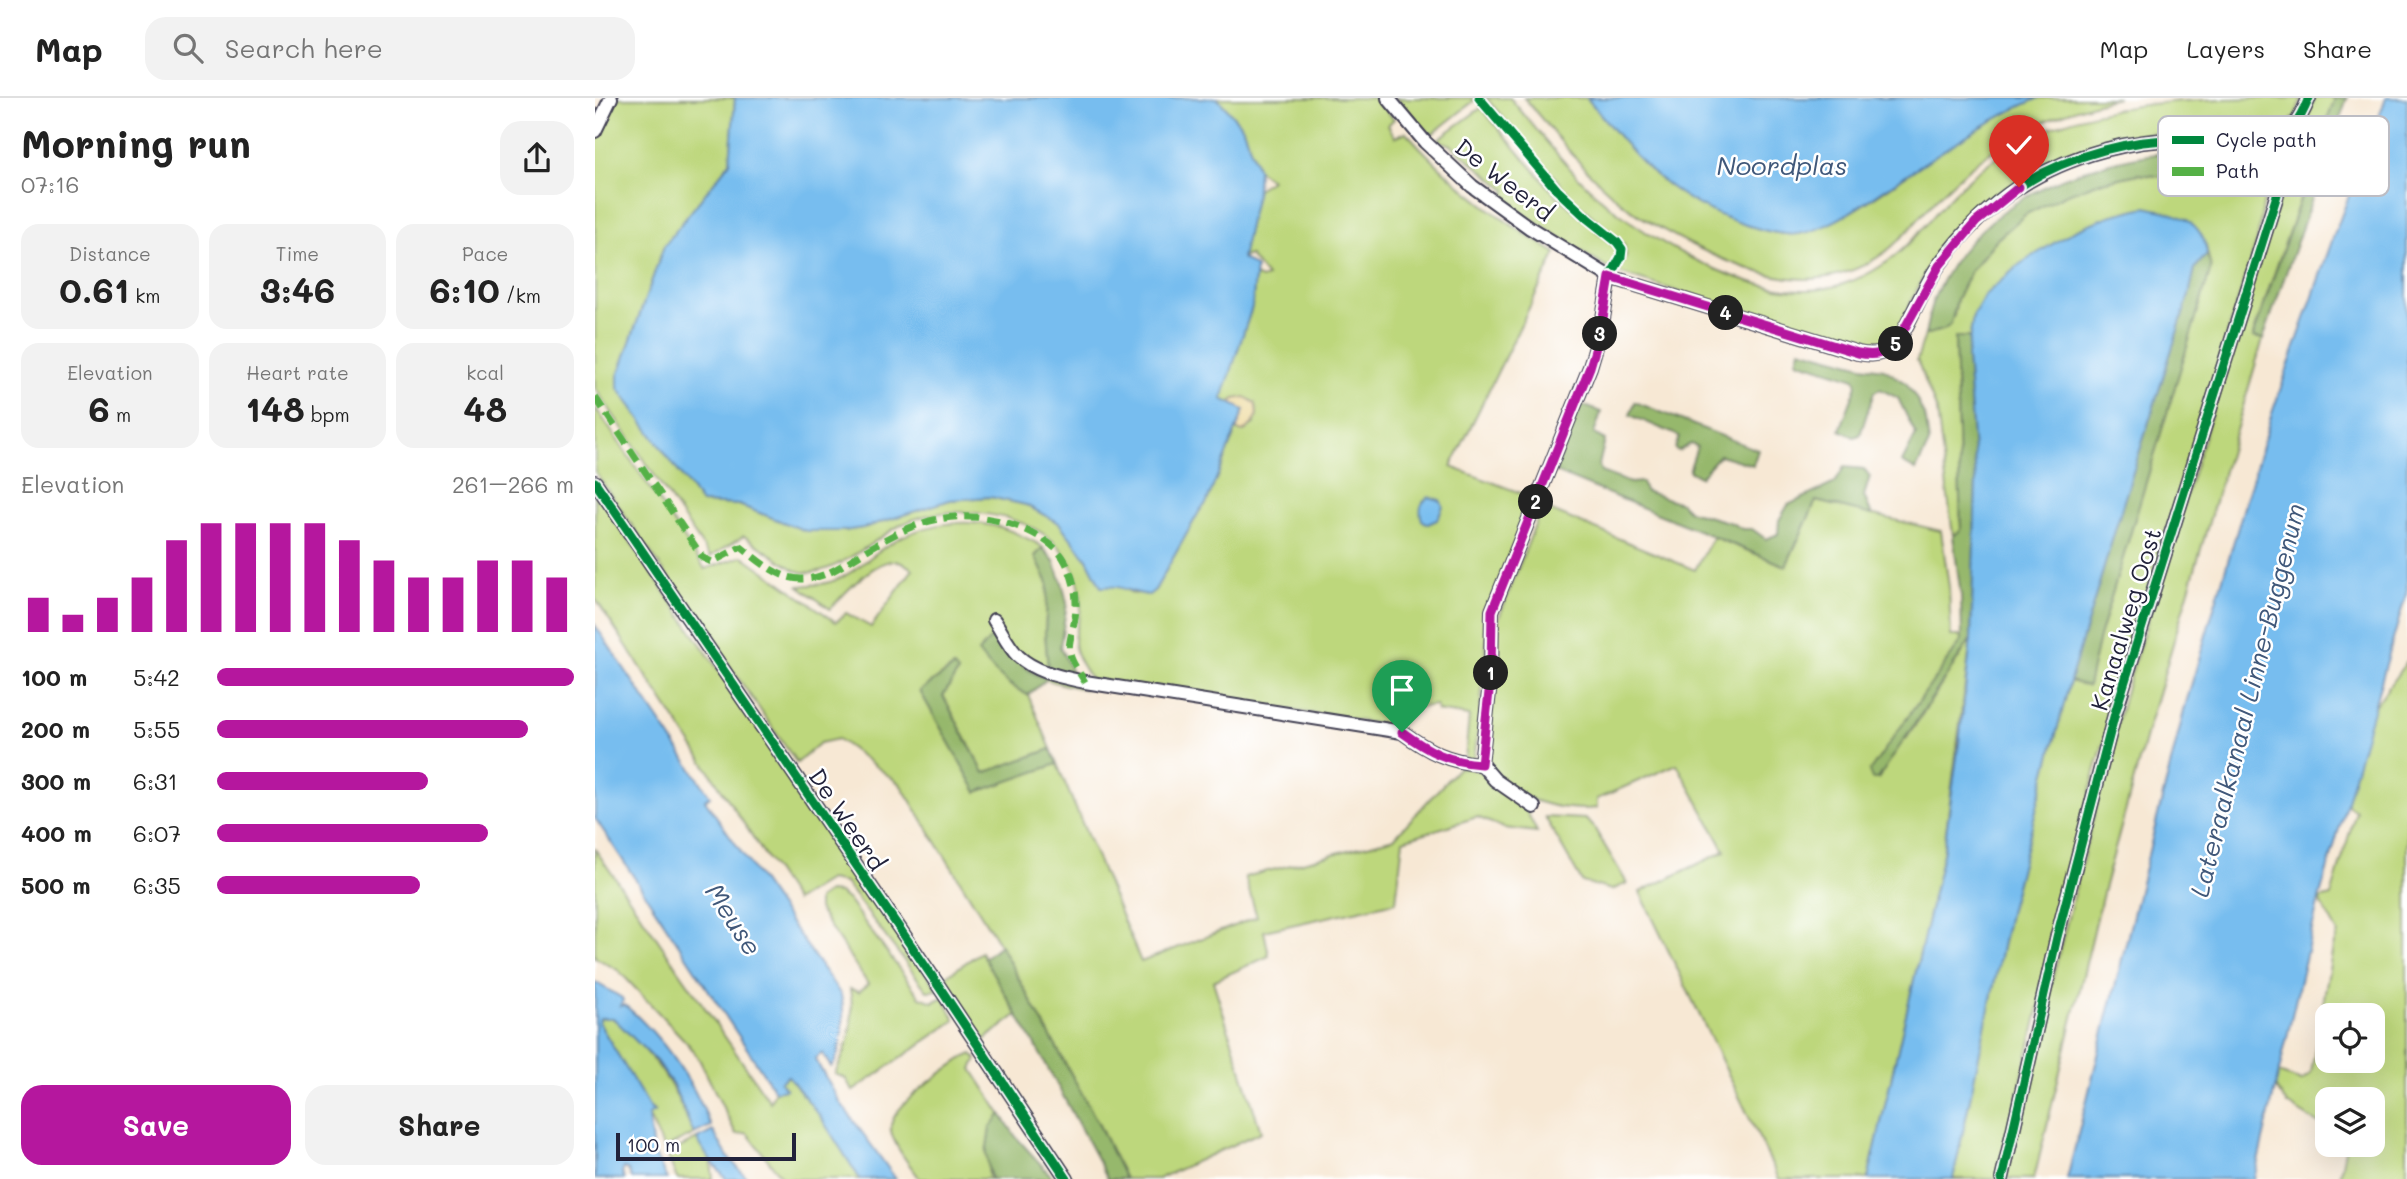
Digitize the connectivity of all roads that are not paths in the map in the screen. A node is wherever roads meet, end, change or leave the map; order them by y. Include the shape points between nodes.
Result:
1 (611, 98) edge
2 (1388, 98) edge
3 (2309, 98) edge
4 (2302, 116) edge
5 (595, 131) edge
6 (2158, 141) edge
7 (2277, 196) edge
8 (1610, 277) junction
9 (595, 482) edge
10 (994, 620) dead end
11 (1481, 764) junction
12 (1534, 807) dead end
13 (1067, 1179) edge
14 (2002, 1179) edge

1 - 5 street
2 - 8 street, De Weerd via 1425,142 1472,186
3 - 4 street
6 - 8 street, De Weerd via 2120,146 2071,161 2019,187 1976,222 1939,266 1896,344 1873,356
7 - 14 street, Kanaalweg Oost via 2115,713 2057,937
8 - 11 street via 1590,367 1492,611 1491,674
9 - 13 street, De Weerd
10 - 11 street via 1019,657 1053,675 1402,732 1425,749 1458,762
11 - 12 street via 1495,780

